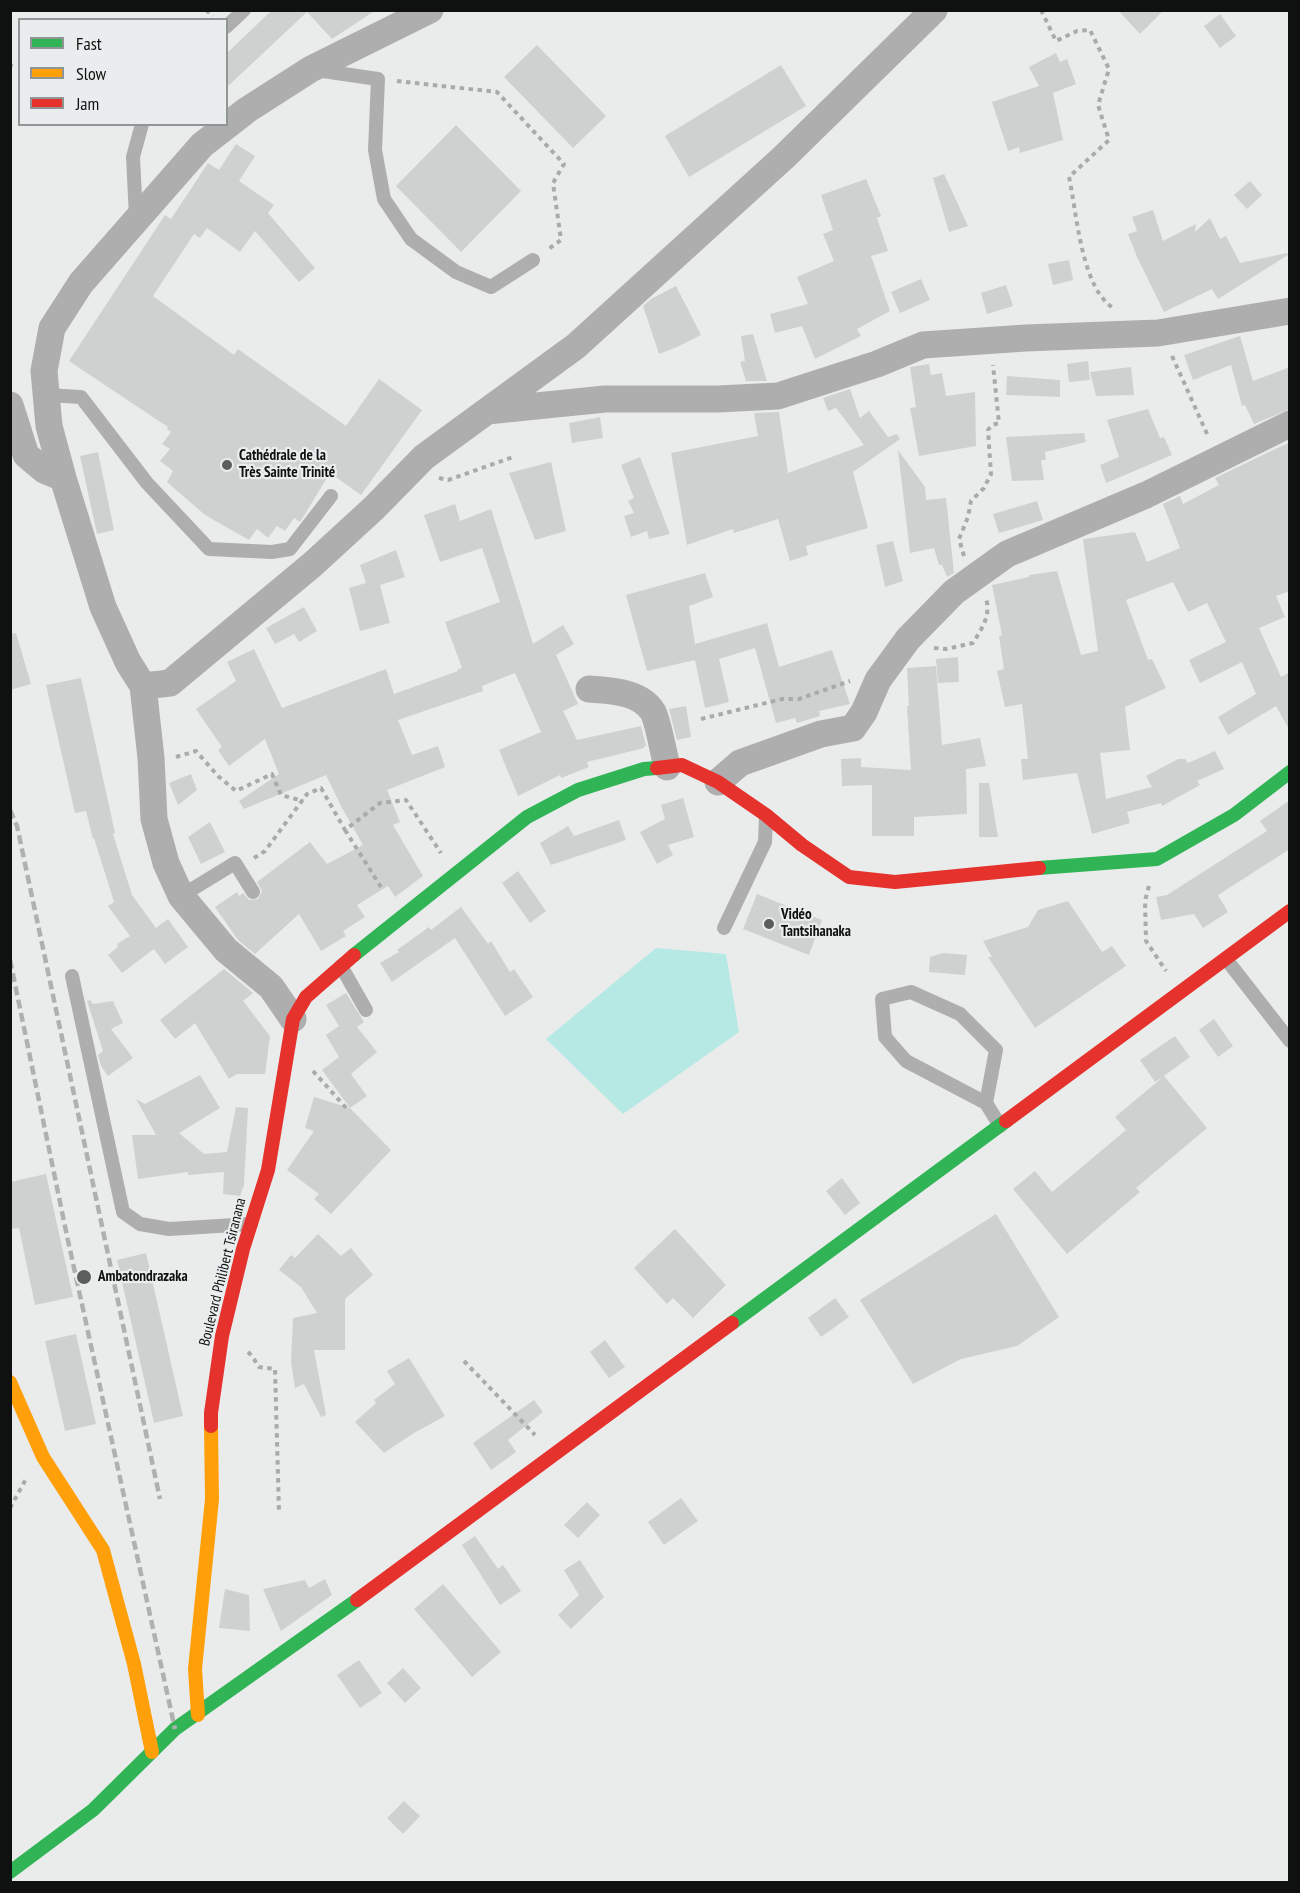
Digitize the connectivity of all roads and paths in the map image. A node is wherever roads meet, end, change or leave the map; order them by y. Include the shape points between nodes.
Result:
1 (244, 10) edge
2 (430, 10) edge
3 (934, 10) edge
4 (1041, 10) edge
5 (228, 25) edge
6 (12, 62) edge
7 (10, 68) edge
8 (311, 69) junction
9 (378, 79) junction
10 (228, 125) edge
11 (141, 126) edge
12 (226, 126) edge
13 (136, 220) junction
14 (533, 260) joint
15 (1116, 310) dead end
16 (1290, 311) edge
17 (1158, 333) junction
18 (991, 341) junction
19 (46, 395) junction
20 (10, 405) edge
21 (486, 411) junction
22 (1290, 424) edge
23 (513, 457) dead end
24 (1219, 459) junction
25 (409, 472) junction
26 (63, 478) junction
27 (331, 496) dead end
28 (980, 574) junction
29 (903, 645) junction
30 (883, 674) junction
31 (143, 686) junction
32 (589, 689) dead end
33 (700, 719) dead end
34 (151, 758) junction
35 (667, 767) junction
36 (1290, 772) edge
37 (718, 782) junction
38 (303, 801) junction
39 (766, 815) junction
40 (345, 830) junction
41 (1158, 859) junction
42 (238, 867) junction
43 (455, 875) junction
44 (381, 887) dead end
45 (253, 892) dead end
46 (181, 896) junction
47 (1290, 911) edge
48 (724, 928) dead end
49 (1226, 959) junction
50 (341, 966) junction
51 (72, 976) dead end
52 (1180, 993) junction
53 (366, 1010) dead end
54 (292, 1019) junction
55 (1290, 1041) edge
56 (285, 1060) junction
57 (986, 1103) junction
58 (348, 1110) dead end
59 (1000, 1126) junction
60 (251, 1224) junction
61 (222, 1336) junction
62 (464, 1361) dead end
63 (10, 1382) edge
64 (19, 1440) dead end
65 (554, 1455) junction
66 (43, 1457) junction
67 (279, 1512) dead end
68 (198, 1715) junction
69 (152, 1752) junction
70 (10, 1872) edge

1 - 5 lane
2 - 8 street
3 - 21 street via 784,157 576,346
4 - 15 path via 1056,41 1077,31 1090,30 1108,69 1098,105 1109,140 1069,177 1088,272 1106,304
6 - 7 path
8 - 9 lane
8 - 10 street
9 - 14 lane via 375,150 384,199 411,239 456,272 491,286
9 - 14 path via 497,92 564,164 554,183 561,240
11 - 13 lane via 133,157
12 - 13 street via 202,145
13 - 19 street via 81,283 52,327 44,371
16 - 17 street
17 - 18 street
17 - 24 path via 1169,346
18 - 21 street via 923,345 778,396 605,399
18 - 28 path via 999,423 988,430 991,474 984,489 971,501 959,539 968,565
19 - 26 street
19 - 27 lane via 81,397 147,483 209,549 290,549
20 - 26 street via 26,455 44,470
21 - 25 street via 423,457
22 - 24 street
23 - 25 path via 448,480
24 - 28 street via 1007,554
25 - 31 street via 313,564 170,683
26 - 31 street via 103,608
28 - 29 street via 954,592
28 - 29 path via 988,605 986,622 973,643 945,649
29 - 30 street
30 - 33 path via 865,676 799,699 782,699
30 - 37 street via 854,728 820,734 740,763
31 - 34 street
32 - 35 street via 638,698 653,712
34 - 38 path via 181,757 196,751 236,791 272,774 281,795
34 - 46 street via 154,819 166,863
35 - 37 street via 682,765
35 - 43 street via 645,769 578,790 527,817
36 - 41 street via 1234,815
37 - 39 street
38 - 40 path via 307,794 321,788
38 - 42 path via 265,851
39 - 41 street via 849,876 896,882
39 - 48 lane via 765,842
40 - 43 path via 380,803 406,800
40 - 44 path
41 - 52 path via 1145,901 1146,941
42 - 45 lane
42 - 46 lane via 235,862
43 - 50 street
46 - 54 street via 226,950 271,987
47 - 49 street
49 - 52 street
49 - 55 lane
50 - 53 lane
50 - 54 street via 306,997
51 - 60 lane via 123,1212 140,1224 169,1229
52 - 59 street
54 - 56 street, Boulevard Philibert Tsiranana
56 - 58 path via 309,1066
56 - 60 street, Boulevard Philibert Tsiranana via 268,1170
57 - 57 lane via 906,1061 885,1037 882,999 910,992 960,1014 996,1050
57 - 59 lane
59 - 65 street
60 - 61 street, Boulevard Philibert Tsiranana
61 - 67 path via 252,1356 259,1367 275,1369
61 - 68 street, Boulevard Philibert Tsiranana via 211,1413 212,1499 195,1669
62 - 65 path
63 - 66 street
64 - 66 street
65 - 68 street
66 - 69 street via 104,1550
68 - 69 street via 175,1729
69 - 70 street via 93,1810

